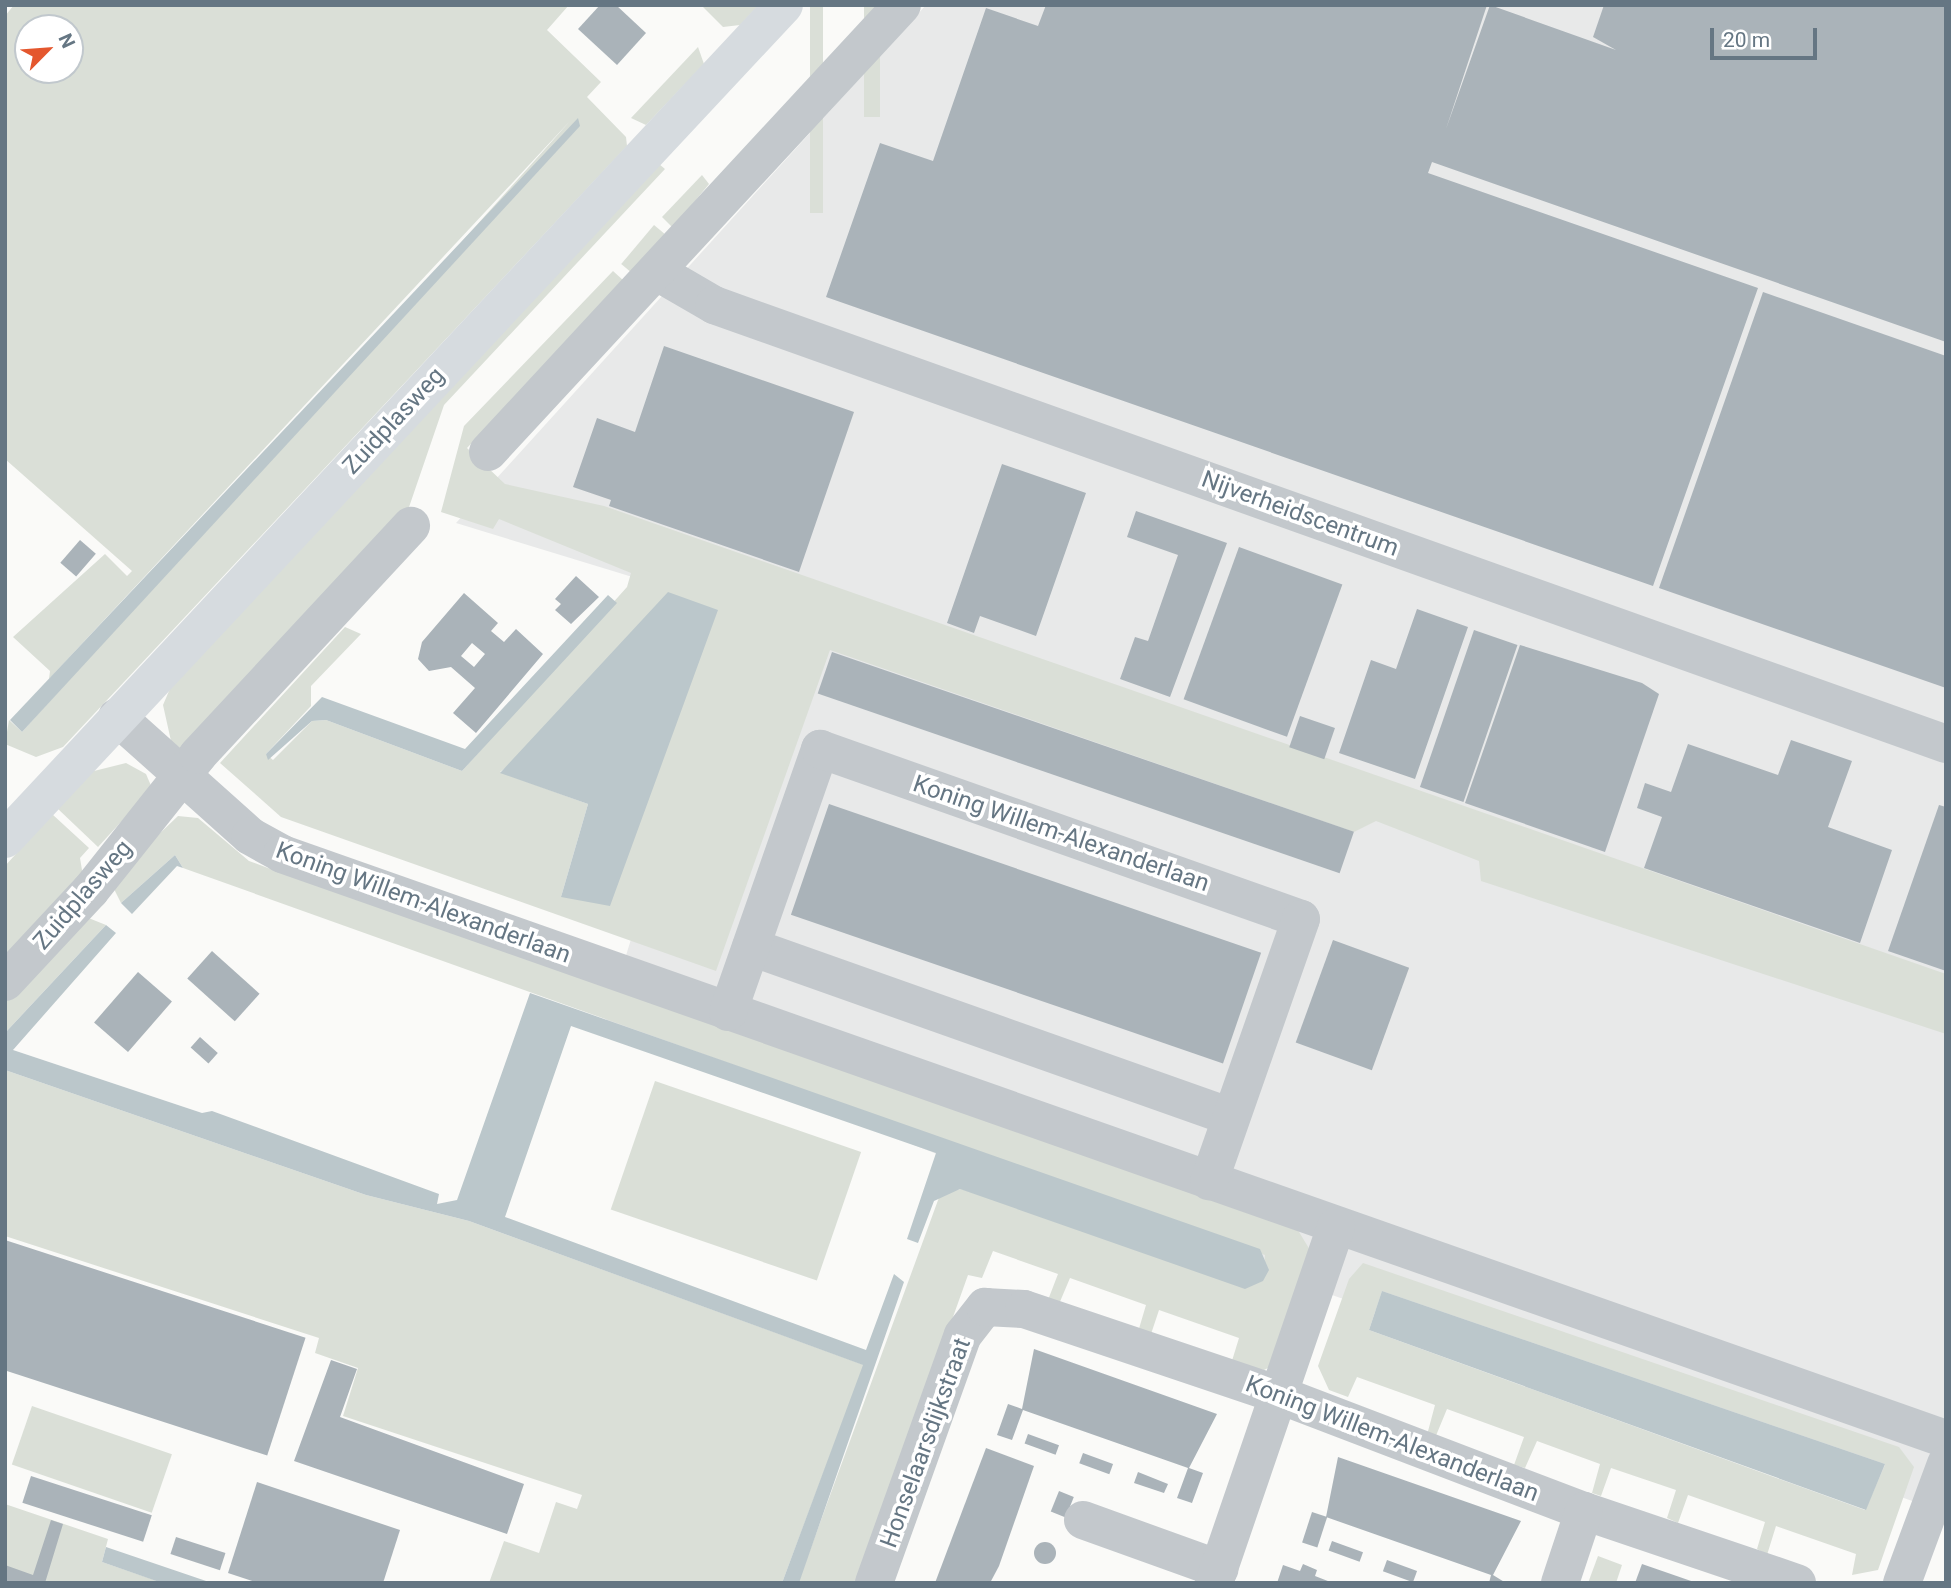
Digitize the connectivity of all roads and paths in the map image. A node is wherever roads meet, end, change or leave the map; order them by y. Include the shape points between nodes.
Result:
1 (784, 5) edge
2 (902, 5) edge
3 (659, 273) junction
4 (488, 452) dead end
5 (411, 526) dead end
6 (117, 717) junction
7 (1946, 744) edge
8 (181, 778) junction
9 (5, 839) edge
10 (751, 947) junction
11 (5, 982) edge
12 (728, 1012) junction
13 (1231, 1117) junction
14 (1209, 1181) junction
15 (1335, 1226) junction
16 (985, 1307) joint
17 (1277, 1394) junction
18 (1946, 1439) edge
19 (1946, 1464) edge
20 (1584, 1511) junction
21 (1083, 1520) dead end
22 (1217, 1576) edge
23 (874, 1583) edge
24 (1560, 1583) edge
25 (1797, 1583) edge
26 (1902, 1583) edge

1 - 6 main road, Zuidplasweg
2 - 3 street
3 - 4 street
3 - 7 street, Nijverheidscentrum via 714,305
5 - 8 street, Zuidplasweg
6 - 8 street, Koning Willem-Alexanderlaan
6 - 9 main road, Zuidplasweg
8 - 11 street, Zuidplasweg
8 - 12 street, Koning Willem-Alexanderlaan via 266,848
10 - 12 street, Koning Willem-Alexanderlaan
10 - 13 street
10 - 13 street, Koning Willem-Alexanderlaan via 820,749 1301,919
12 - 14 street, Koning Willem-Alexanderlaan
13 - 14 street, Koning Willem-Alexanderlaan
14 - 15 street, Koning Willem-Alexanderlaan
15 - 17 street
15 - 18 street, Koning Willem-Alexanderlaan
16 - 17 street, Koning Willem-Alexanderlaan via 1024,1309
16 - 23 street, Honselaarsdijkstraat via 963,1335
17 - 20 street, Koning Willem-Alexanderlaan
17 - 22 street
19 - 26 street
20 - 24 street
20 - 25 street, Koning Willem-Alexanderlaan
21 - 22 street

